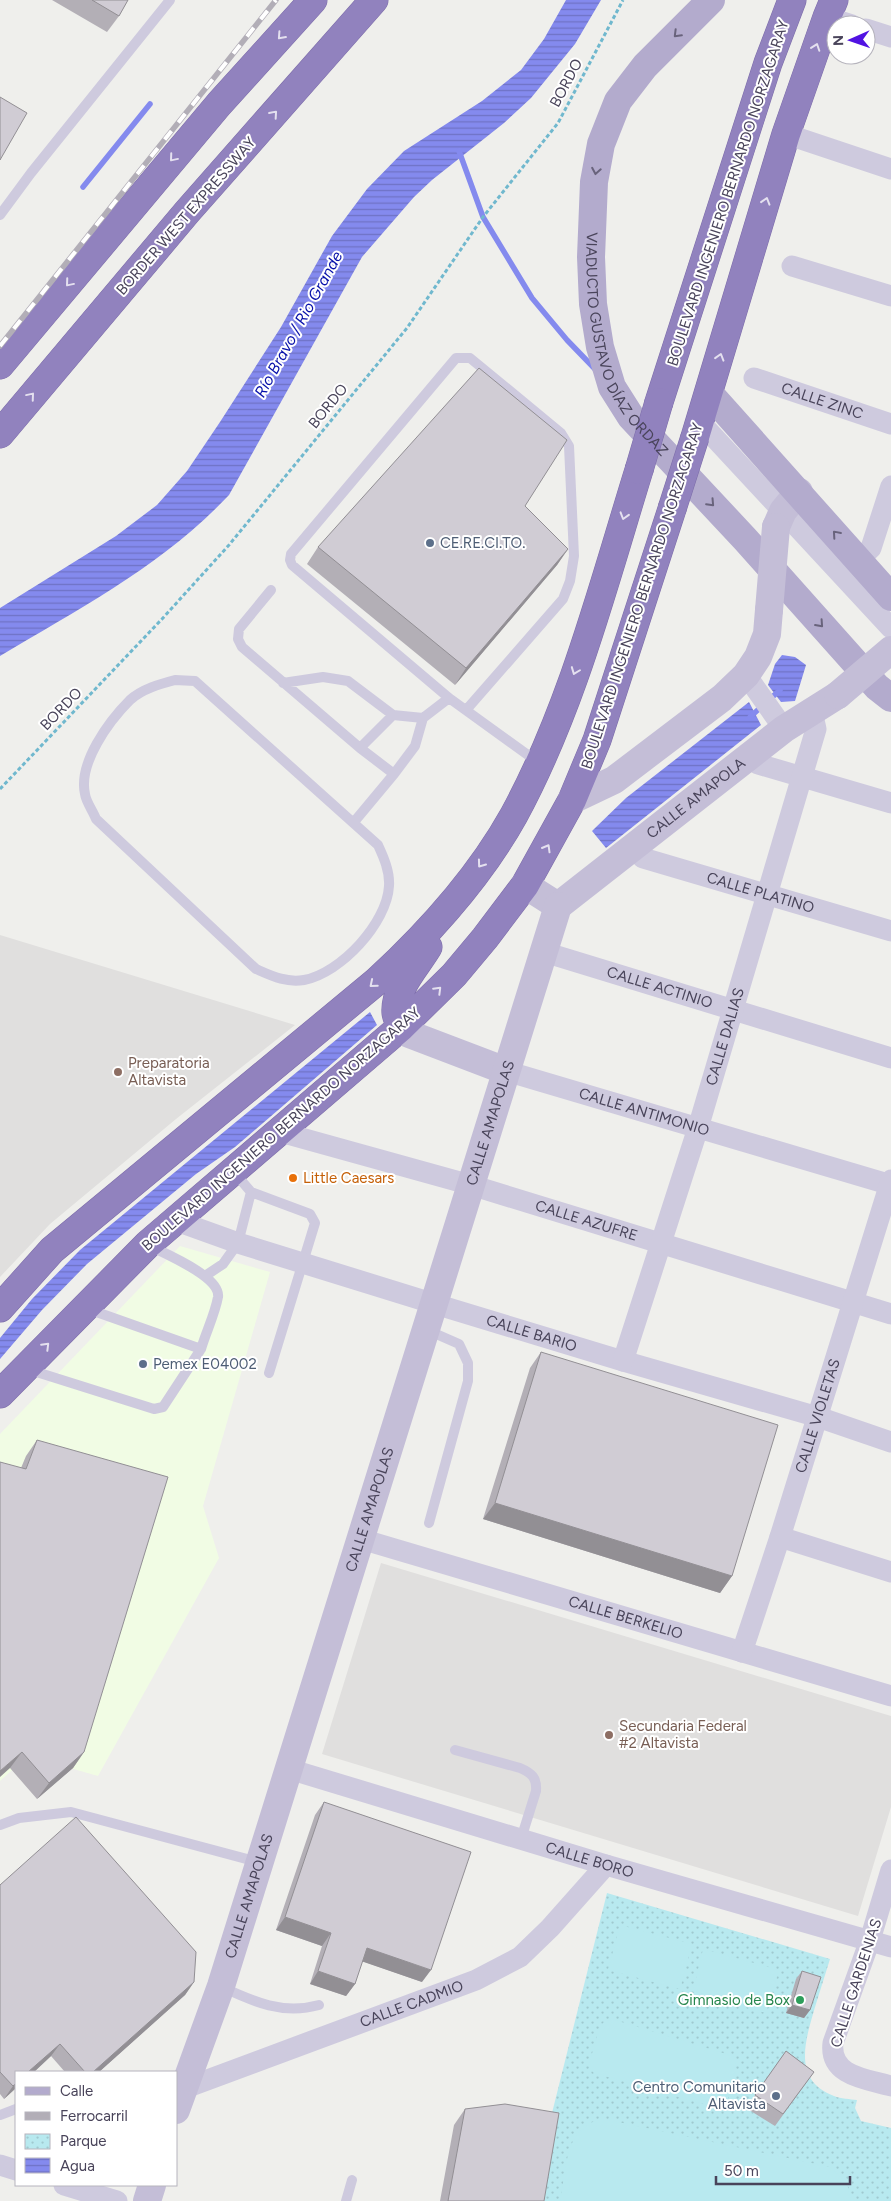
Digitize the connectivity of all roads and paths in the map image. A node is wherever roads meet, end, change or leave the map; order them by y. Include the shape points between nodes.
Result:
1 (170, 0) edge
2 (313, 0) edge
3 (374, 0) edge
4 (623, 0) edge
5 (712, 0) edge
6 (792, 0) edge
7 (830, 9) edge
8 (876, 32) edge
9 (891, 37) edge
10 (786, 134) junction
11 (891, 169) edge
12 (0, 215) edge
13 (792, 266) dead end
14 (891, 296) edge
15 (0, 365) edge
16 (754, 378) dead end
17 (709, 393) junction
18 (891, 424) edge
19 (697, 429) junction
20 (0, 434) edge
21 (891, 486) edge
22 (786, 510) junction
23 (859, 560) junction
24 (271, 590) dead end
25 (891, 597) edge
26 (891, 628) edge
27 (891, 650) edge
28 (282, 682) junction
29 (751, 682) junction
30 (449, 698) junction
31 (891, 698) edge
32 (467, 709) junction
33 (812, 711) junction
34 (393, 715) junction
35 (423, 718) junction
36 (779, 721) junction
37 (360, 748) junction
38 (749, 758) junction
39 (540, 763) junction
40 (394, 774) junction
41 (802, 778) junction
42 (0, 789) edge
43 (572, 800) junction
44 (891, 803) edge
45 (354, 822) junction
46 (632, 847) junction
47 (525, 885) junction
48 (768, 893) junction
49 (558, 906) junction
50 (434, 924) junction
51 (891, 931) edge
52 (544, 952) junction
53 (733, 1011) junction
54 (401, 1027) junction
55 (891, 1058) edge
56 (506, 1071) junction
57 (698, 1128) junction
58 (280, 1132) junction
59 (233, 1171) junction
60 (890, 1183) edge
61 (471, 1185) junction
62 (251, 1192) junction
63 (174, 1220) junction
64 (660, 1242) junction
65 (238, 1243) junction
66 (148, 1244) junction
67 (305, 1262) junction
68 (205, 1276) junction
69 (852, 1301) junction
70 (435, 1304) junction
71 (84, 1307) junction
72 (0, 1308) edge
73 (891, 1314) edge
74 (426, 1330) junction
75 (201, 1349) junction
76 (623, 1361) junction
77 (24, 1368) junction
78 (270, 1373) dead end
79 (0, 1394) edge
80 (818, 1417) junction
81 (891, 1442) edge
82 (429, 1523) dead end
83 (780, 1537) junction
84 (361, 1539) junction
85 (891, 1572) edge
86 (742, 1652) junction
87 (891, 1696) edge
88 (455, 1750) dead end
89 (289, 1769) junction
90 (0, 1824) edge
91 (521, 1840) junction
92 (260, 1862) junction
93 (606, 1865) junction
94 (891, 1870) edge
95 (870, 1940) junction
96 (891, 1947) edge
97 (221, 1986) junction
98 (319, 2005) dead end
99 (891, 2086) edge
100 (180, 2100) edge
101 (15, 2109) edge
102 (0, 2115) edge
103 (0, 2165) edge
104 (15, 2170) edge
105 (352, 2180) dead end
106 (67, 2186) edge
107 (152, 2186) edge
108 (117, 2201) edge
109 (147, 2201) edge
110 (346, 2201) edge

1 - 12 lane
2 -> 15 highway via 219,104
20 -> 3 highway, BORDER WEST EXPRESSWAY via 187,212
4 - 42 path, BORDO via 558,123 483,218 407,328 229,545
5 -> 31 main road, VIADUCTO GUSTAVO DÍAZ ORDAZ via 645,66 618,101 601,144 594,182 591,258 593,304 600,347 612,387 631,417 877,687
6 -> 39 highway, BOULEVARD INGENIERO BERNARDO NORZAGARAY, bridge via 768,63 585,645
10 -> 7 highway, BOULEVARD INGENIERO BERNARDO NORZAGARAY
8 - 9 street
10 - 11 street
17 -> 10 highway, BOULEVARD INGENIERO BERNARDO NORZAGARAY
13 - 14 street
16 - 18 street, CALLE ZINC
17 - 19 highway, BOULEVARD INGENIERO BERNARDO NORZAGARAY
17 - 22 main road
19 - 22 street
19 - 43 highway, BOULEVARD INGENIERO BERNARDO NORZAGARAY, bridge via 597,740
21 - 23 street via 871,548
23 -> 22 main road
22 - 26 street
22 - 29 street, bridge via 767,634
23 - 25 main road
24 - 28 lane via 239,629 238,639 242,647
27 - 33 street, CALLE AMAPOLA, bridge via 838,695
28 - 34 lane via 323,676 348,681
28 - 37 lane
29 - 36 street
29 - 43 street via 722,698 614,780
30 - 32 lane
30 - 32 lane via 290,560 291,554 456,358 462,357 470,358 562,433 569,446 574,556 563,598
30 - 35 lane
32 - 39 lane
33 - 36 street, CALLE AMAPOLA
33 - 41 street, CALLE DALIAS via 816,729
34 - 35 lane
34 - 37 lane
35 - 40 lane via 415,746
36 - 38 street, CALLE AMAPOLA
37 - 40 lane
38 - 41 street
38 - 46 street, CALLE AMAPOLA
39 -> 50 highway, BOULEVARD INGENIERO BERNARDO NORZAGARAY via 490,852
40 - 45 lane
41 - 44 street
41 - 48 street, CALLE DALIAS
47 -> 43 highway, BOULEVARD INGENIERO BERNARDO NORZAGARAY
45 - 45 lane via 378,846 386,863 389,886 382,914 348,955 322,974 304,980 276,978 256,969 96,819 84,794 86,766 97,741 131,700 157,684 175,680 195,681
46 - 48 street, CALLE PLATINO via 643,858
46 - 49 street, CALLE AMAPOLA
47 - 49 street
54 -> 47 highway, BOULEVARD INGENIERO BERNARDO NORZAGARAY via 454,975
48 - 51 street, CALLE PLATINO
48 - 53 street, CALLE DALIAS
49 - 52 street, CALLE AMAPOLAS
50 - 54 highway via 430,943 398,998 396,1014
50 -> 72 highway, BOULEVARD INGENIERO BERNARDO NORZAGARAY via 377,981 52,1250
52 - 53 street, CALLE ACTINIO
52 - 56 street, CALLE AMAPOLAS
53 - 55 street, CALLE ACTINIO
53 - 57 street, CALLE DALIAS
54 - 56 street, CALLE ANTIMONIO via 409,1034
54 - 58 highway, BOULEVARD INGENIERO BERNARDO NORZAGARAY
56 - 57 street, CALLE ANTIMONIO
56 - 61 street, CALLE AMAPOLAS
57 - 60 street, CALLE ANTIMONIO
57 - 64 street, CALLE DALIAS
58 - 59 highway, BOULEVARD INGENIERO BERNARDO NORZAGARAY
58 - 61 street, CALLE AZUFRE
59 - 62 lane
59 - 63 highway, BOULEVARD INGENIERO BERNARDO NORZAGARAY
60 - 69 street, CALLE VIOLETAS
61 - 64 street, CALLE AZUFRE
61 - 70 street, CALLE AMAPOLAS
62 - 65 lane
62 - 67 lane via 310,1214 315,1223
63 - 65 street, CALLE BARIO
63 - 66 highway, BOULEVARD INGENIERO BERNARDO NORZAGARAY
64 - 69 street, CALLE AZUFRE
64 - 76 street, CALLE DALIAS
65 - 67 street, CALLE BARIO
65 - 68 lane via 223,1264
66 - 68 lane
66 - 71 highway, BOULEVARD INGENIERO BERNARDO NORZAGARAY
67 - 70 street, CALLE BARIO
67 - 78 lane
68 - 75 lane via 215,1286 218,1296
69 - 73 street, CALLE AZUFRE
69 - 80 street, CALLE VIOLETAS
70 - 74 street, CALLE AMAPOLAS
70 - 76 street, CALLE BARIO
71 - 75 lane
77 -> 71 highway, BOULEVARD INGENIERO BERNARDO NORZAGARAY
74 - 82 lane via 459,1344 468,1363 468,1381
74 - 84 street, CALLE AMAPOLAS
75 - 77 lane via 163,1407 154,1409
76 - 80 street, CALLE BARIO
77 - 79 highway, BOULEVARD INGENIERO BERNARDO NORZAGARAY
80 - 81 street, CALLE BARIO
80 - 83 street, CALLE VIOLETAS
83 - 85 street
83 - 86 street, CALLE VIOLETAS
84 - 86 street, CALLE BERKELIO
84 - 89 street, CALLE AMAPOLAS
86 - 87 street, CALLE BERKELIO
88 - 91 lane via 520,1768 534,1776 536,1791
89 - 91 street, CALLE BORO
89 - 92 street, CALLE AMAPOLAS
90 - 92 lane via 19,1818 71,1812
91 - 93 street, CALLE BORO
92 - 97 street, CALLE AMAPOLAS
93 - 95 street, CALLE BORO
93 - 100 street, CALLE CADMIO via 520,1957 476,1980
94 - 95 street, CALLE GARDENIAS
95 - 96 street, CALLE BORO
95 - 99 street, CALLE GARDENIAS via 833,2043 834,2059 838,2067 848,2073
97 - 98 lane via 273,2007 303,2010
97 - 100 street, CALLE AMAPOLAS
101 - 102 lane
103 - 104 street
105 - 110 lane
106 - 108 street
107 - 109 street

